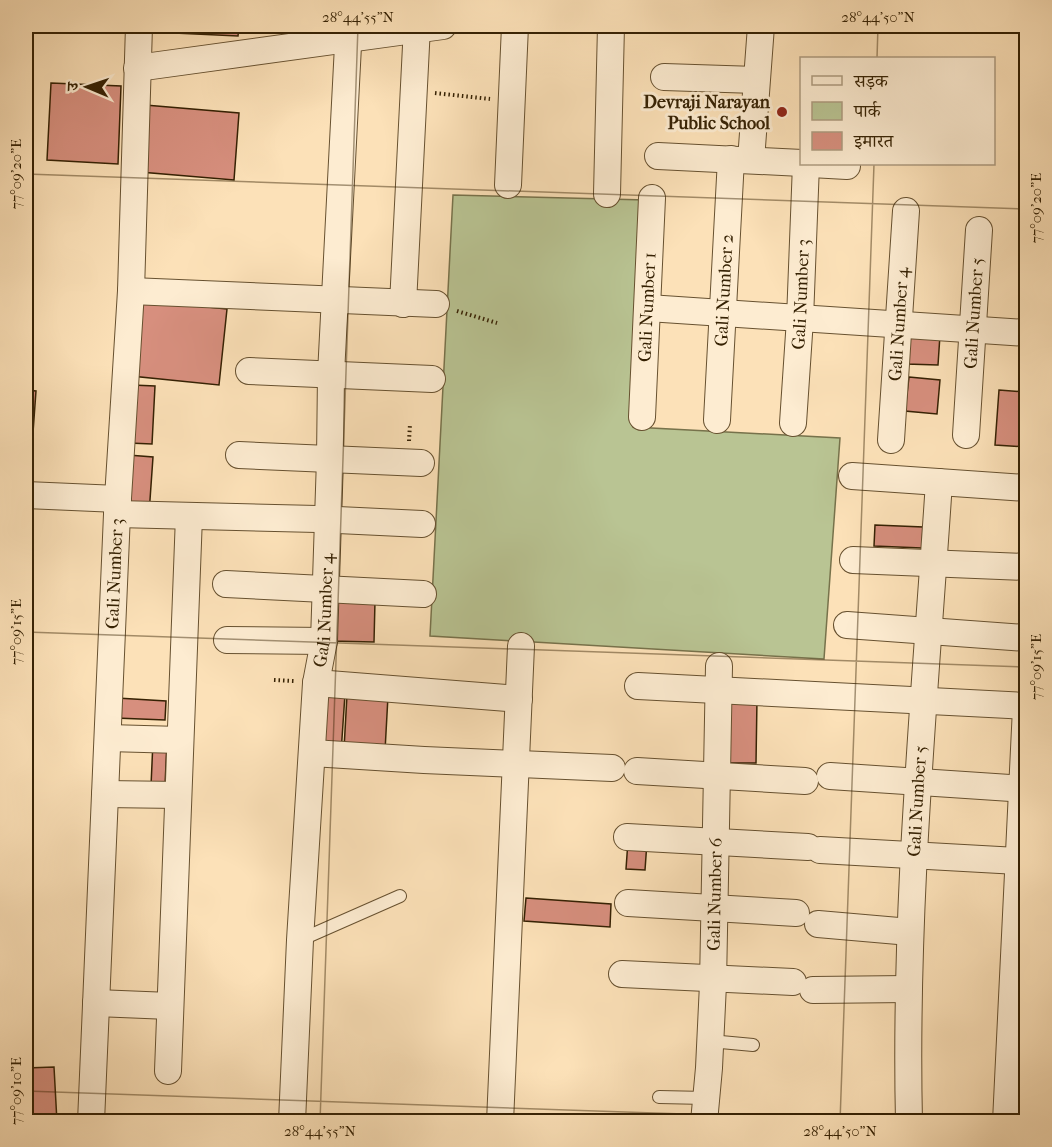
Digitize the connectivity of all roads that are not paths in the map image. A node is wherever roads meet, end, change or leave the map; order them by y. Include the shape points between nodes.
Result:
1 (139, 26) edge
2 (443, 26) edge
3 (515, 26) edge
4 (611, 26) edge
5 (761, 26) edge
6 (417, 27) edge
7 (349, 33) edge
8 (286, 36) edge
9 (137, 68) junction
10 (664, 77) dead end
11 (756, 80) junction
12 (658, 156) dead end
13 (741, 159) junction
14 (800, 163) edge
15 (806, 165) edge
16 (830, 165) edge
17 (847, 166) dead end
18 (508, 185) dead end
19 (607, 194) dead end
20 (652, 198) dead end
21 (906, 210) dead end
22 (979, 230) dead end
23 (131, 291) junction
24 (335, 301) junction
25 (403, 304) junction
26 (436, 304) road end
27 (648, 308) junction
28 (724, 313) junction
29 (800, 319) junction
30 (899, 326) junction
31 (973, 330) junction
32 (1026, 333) edge
33 (249, 371) dead end
34 (331, 374) junction
35 (432, 379) dead end
36 (642, 417) dead end
37 (717, 420) dead end
38 (793, 423) dead end
39 (966, 435) dead end
40 (891, 440) dead end
41 (239, 455) dead end
42 (330, 459) junction
43 (421, 463) dead end
44 (852, 476) dead end
45 (939, 482) junction
46 (1026, 488) edge
47 (26, 495) edge
48 (118, 507) junction
49 (189, 516) junction
50 (328, 519) junction
51 (422, 524) dead end
52 (853, 560) dead end
53 (934, 563) junction
54 (1026, 567) edge
55 (226, 584) dead end
56 (326, 588) junction
57 (423, 594) dead end
58 (847, 625) dead end
59 (928, 631) junction
60 (1026, 638) edge
61 (227, 640) dead end
62 (324, 641) junction
63 (521, 646) dead end
64 (719, 678) junction
65 (316, 683) junction
66 (639, 686) dead end
67 (519, 699) junction
68 (923, 701) junction
69 (1026, 707) edge
70 (108, 738) junction
71 (180, 740) junction
72 (312, 753) junction
73 (516, 764) junction
74 (717, 776) junction
75 (830, 776) dead end
76 (805, 781) dead end
77 (918, 782) junction
78 (1025, 789) edge
79 (105, 794) junction
80 (178, 795) junction
81 (627, 837) dead end
82 (716, 842) junction
83 (913, 854) junction
84 (1018, 861) junction
85 (400, 896) dead end
86 (628, 903) dead end
87 (714, 907) junction
88 (910, 932) junction
89 (300, 940) junction
90 (622, 974) dead end
91 (713, 977) junction
92 (908, 989) junction
93 (96, 1003) junction
94 (170, 1006) junction
95 (710, 1041) junction
96 (753, 1045) dead end
97 (168, 1071) dead end
98 (659, 1097) dead end
99 (705, 1110) edge
100 (91, 1122) edge
101 (292, 1122) edge
102 (501, 1122) edge
103 (909, 1122) edge
104 (1006, 1122) edge

1 - 9 street, Gali Number 3
2 - 6 street
3 - 18 street
4 - 19 street
5 - 11 street, Gali Number 2
6 - 7 street
6 - 25 street
7 - 8 street
7 - 24 street, Gali Number 4
8 - 9 street
9 - 23 street, Gali Number 3
10 - 11 street
11 - 13 street, Gali Number 2
12 - 13 street
13 - 14 street
13 - 28 street, Gali Number 2
15 - 29 street, Gali Number 3
16 - 17 street
20 - 27 street, Gali Number 1
21 - 30 street, Gali Number 4
22 - 31 street, Gali Number 5
23 - 24 street
23 - 48 street, Gali Number 3
24 - 25 street
24 - 34 street, Gali Number 4
25 - 26 street
27 - 28 street
27 - 36 street, Gali Number 1
28 - 29 street
28 - 37 street, Gali Number 2
29 - 30 street
29 - 38 street, Gali Number 3
30 - 31 street
30 - 40 street, Gali Number 4
31 - 32 street
31 - 39 street, Gali Number 5
33 - 34 street
34 - 35 street
34 - 42 street, Gali Number 4
41 - 42 street
42 - 43 street
42 - 50 street, Gali Number 4
44 - 45 street
45 - 46 street
45 - 53 street, Gali Number 5
47 - 48 street
48 - 49 street
48 - 70 street, Gali Number 3
49 - 50 street
49 - 71 street
50 - 51 street
50 - 56 street, Gali Number 4
52 - 53 street
53 - 54 street
53 - 59 street, Gali Number 5
55 - 56 street
56 - 57 street
56 - 62 street, Gali Number 4
58 - 59 street
59 - 60 street
59 - 68 street, Gali Number 5
61 - 62 street
62 - 65 street, Gali Number 4
63 - 67 street
64 - 66 street
64 - 68 street
64 - 74 street, Gali Number 6
65 - 67 street
65 - 72 street, Gali Number 4
67 - 73 street
68 - 69 street
68 - 77 street, Gali Number 5
69 - 78 street
70 - 71 street
70 - 79 street, Gali Number 3
71 - 80 street
72 - 73 street
72 - 89 street, Gali Number 4
73 - 74 street
73 - 102 street
74 - 76 street
74 - 82 street, Gali Number 6
75 - 77 street
77 - 78 street
77 - 83 street, Gali Number 5
78 - 84 street
79 - 80 street
79 - 93 street, Gali Number 3
80 - 94 street
81 - 82 street
82 - 83 street
82 - 87 street, Gali Number 6
83 - 84 street
83 - 88 street, Gali Number 5
84 - 104 street
85 - 89 lane
86 - 87 street
87 - 88 street
87 - 91 street, Gali Number 6
88 - 92 street, Gali Number 5
89 - 101 street, Gali Number 4
90 - 91 street
91 - 92 street via 803,986
91 - 95 street, Gali Number 6
92 - 103 street, Gali Number 5
93 - 94 street
93 - 100 street, Gali Number 3
94 - 97 street
95 - 96 lane
95 - 99 street, Gali Number 6
98 - 99 lane

